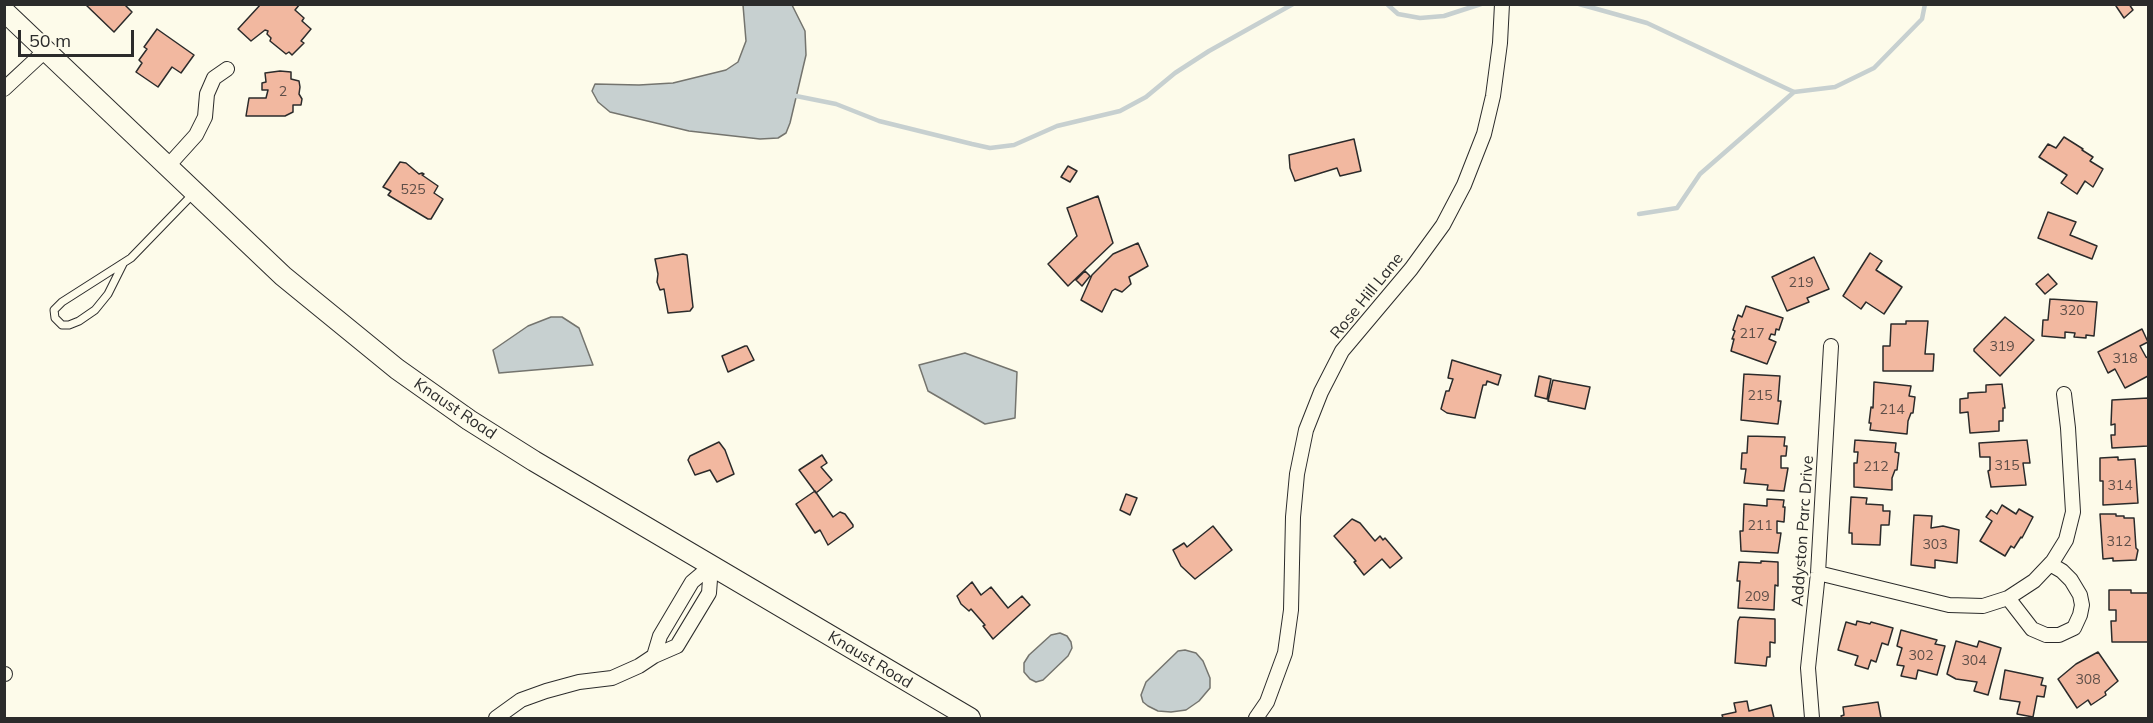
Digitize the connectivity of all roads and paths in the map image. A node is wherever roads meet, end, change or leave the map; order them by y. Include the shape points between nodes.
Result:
1 (1502, 4) edge
2 (4, 11) edge
3 (46, 50) junction
4 (227, 69) dead end
5 (4, 89) edge
6 (168, 166) junction
7 (195, 192) junction
8 (123, 264) junction
9 (1831, 346) dead end
10 (2064, 394) dead end
11 (2050, 564) junction
12 (711, 566) junction
13 (1818, 573) junction
14 (2008, 598) junction
15 (654, 656) junction
16 (496, 718) edge
17 (970, 718) edge
18 (1256, 718) edge
19 (1812, 718) edge

1 - 18 street, Rose Hill Lane via 1493,96 1484,134 1464,185 1443,225 1411,269 1342,351 1306,430 1297,474 1292,610 1285,653 1267,702
2 - 3 main road, Knaust Road
3 - 5 street
3 - 6 main road, Knaust Road
4 - 6 street via 214,78 207,94 205,117 196,135
6 - 7 main road, Knaust Road
7 - 8 lane
7 - 12 main road, Knaust Road via 283,276 415,382 534,461
8 - 8 lane via 62,302 54,310 55,318 62,325 69,325 95,310
9 - 13 street, Addyston Parc Drive
10 - 11 street via 2073,512 2066,540
11 - 14 street via 2034,581
11 - 14 street via 2071,580 2080,595 2082,605 2074,628 2059,635 2032,629
12 - 15 street via 692,582 660,636
12 - 15 street via 709,593 677,646
12 - 17 main road, Knaust Road
13 - 14 street via 1949,605 1983,606
13 - 19 street, Addyston Parc Drive via 1808,668
15 - 16 street via 612,678 579,682 521,700

